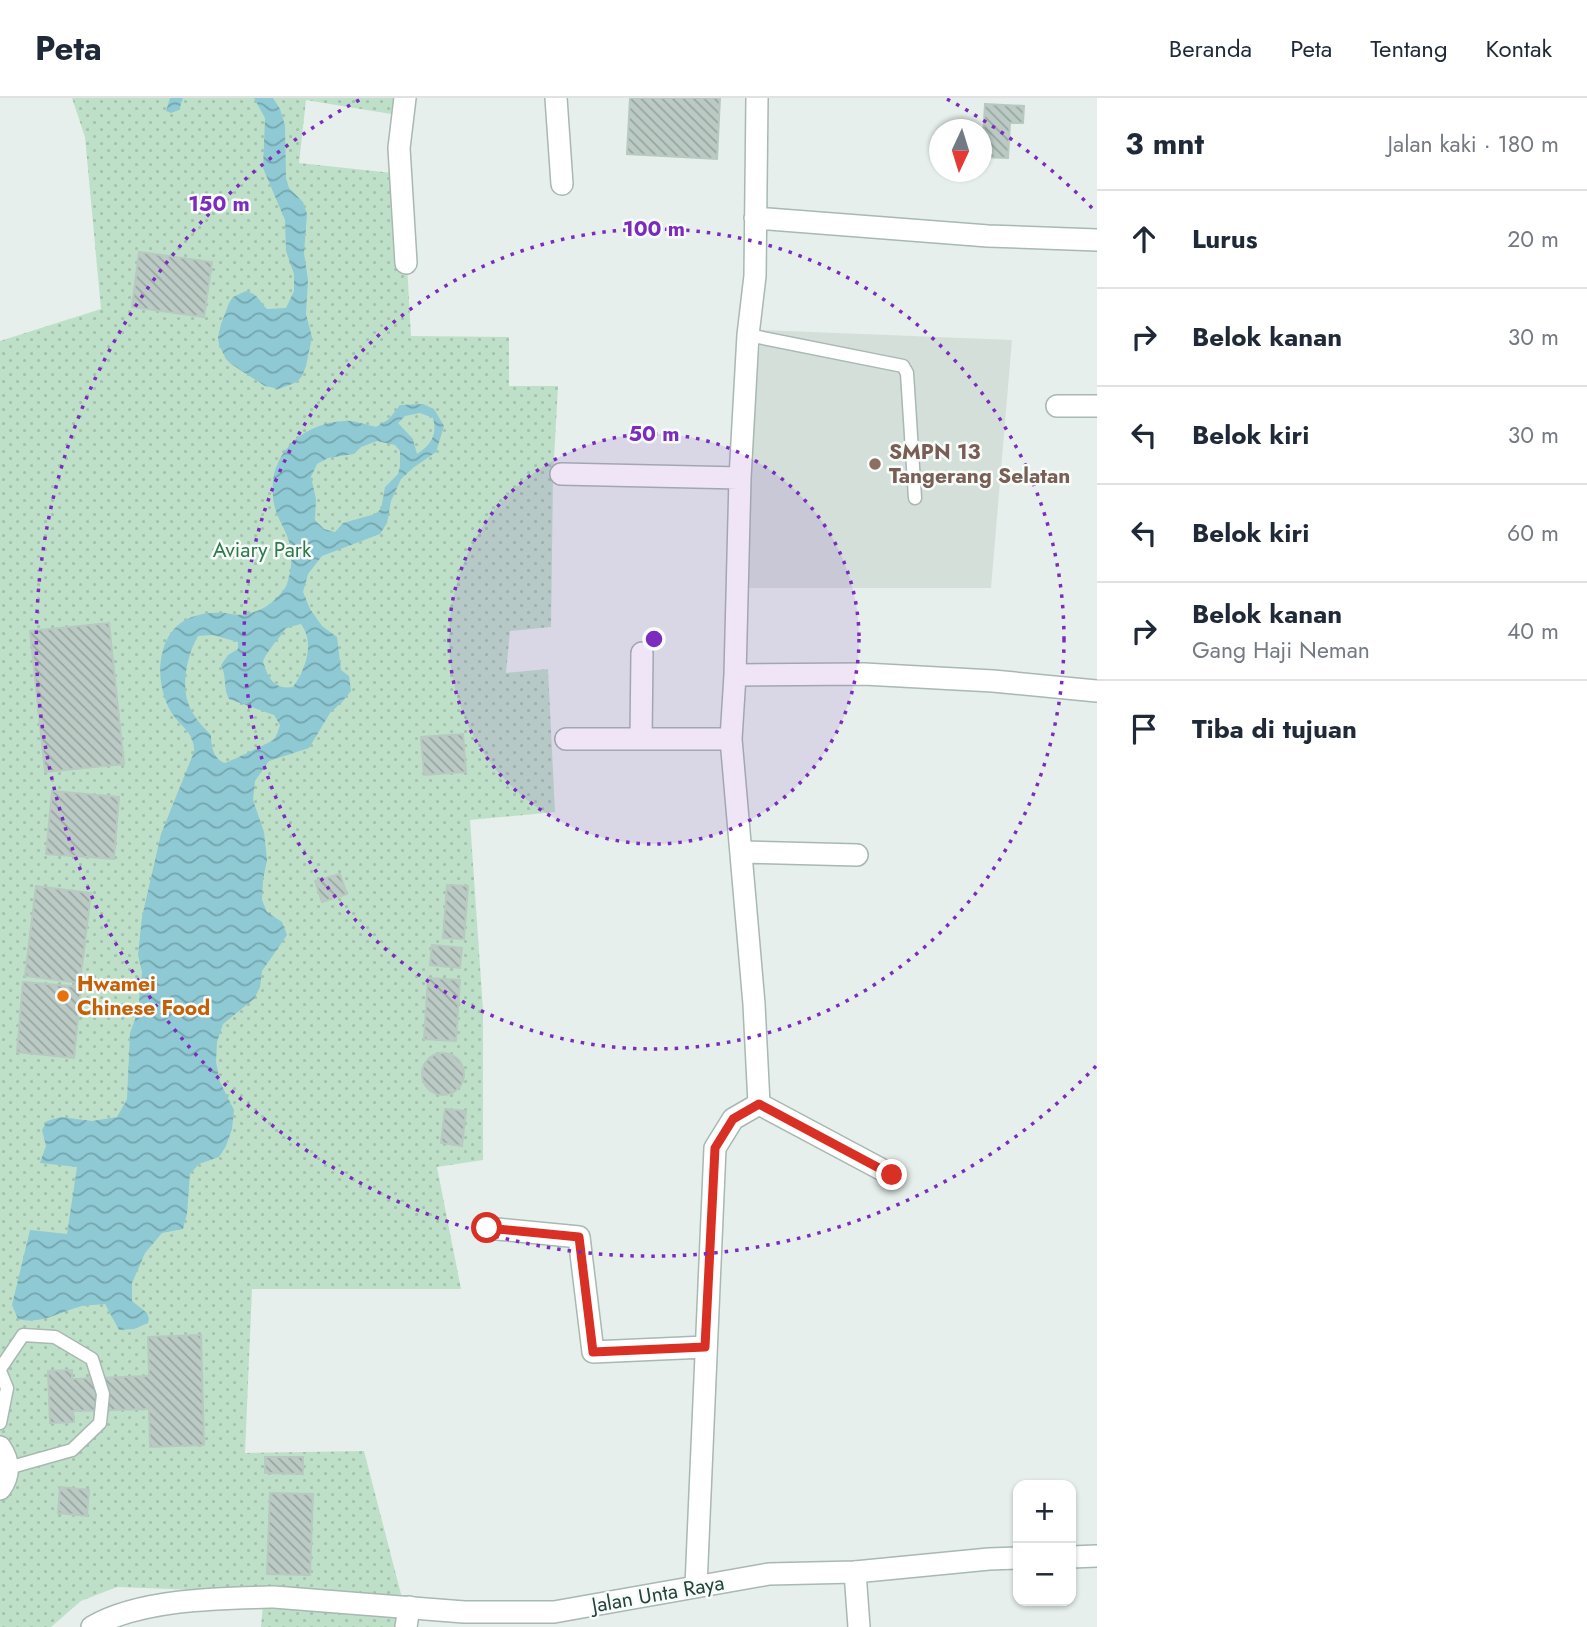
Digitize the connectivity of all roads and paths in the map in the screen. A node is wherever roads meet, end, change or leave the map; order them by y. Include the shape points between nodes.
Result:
1 (405, 98) edge
2 (556, 98) edge
3 (757, 98) edge
4 (562, 184) dead end
5 (755, 218) junction
6 (1097, 240) edge
7 (405, 263) dead end
8 (748, 335) junction
9 (1057, 406) dead end
10 (1097, 406) edge
11 (561, 474) dead end
12 (740, 478) junction
13 (915, 498) dead end
14 (642, 653) dead end
15 (736, 676) junction
16 (1097, 691) edge
17 (566, 739) dead end
18 (641, 739) junction
19 (731, 739) junction
20 (741, 852) junction
21 (857, 855) dead end
22 (759, 1104) junction
23 (892, 1175) dead end
24 (487, 1228) dead end
25 (705, 1347) junction
26 (0, 1370) edge
27 (0, 1423) edge
28 (0, 1447) edge
29 (8, 1468) junction
30 (0, 1489) edge
31 (1097, 1556) edge
32 (1076, 1557) edge
33 (1013, 1558) edge
34 (855, 1572) junction
35 (696, 1586) junction
36 (407, 1617) edge
37 (92, 1627) edge
38 (859, 1627) edge

1 - 7 street via 399,148
2 - 4 street
3 - 5 street
5 - 6 street
5 - 8 street
8 - 12 street
8 - 13 lane via 904,366
9 - 10 street
11 - 12 street
12 - 15 street
14 - 18 street
15 - 16 street via 864,674
15 - 19 street
17 - 18 street
18 - 19 street
19 - 20 street
20 - 21 street
20 - 22 street
22 - 23 street
22 - 25 street via 733,1119 715,1148
24 - 25 street via 579,1237 593,1352
25 - 35 street
26 - 27 lane via 7,1388
26 - 29 lane via 23,1335 55,1337 92,1359 103,1394 100,1423 72,1450
28 - 29 street
29 - 30 street
31 - 32 street
33 - 34 street, Jalan Unta Raya
34 - 35 street, Jalan Unta Raya via 769,1574
34 - 38 street
35 - 36 street, Jalan Unta Raya via 554,1612
36 - 37 street, Jalan Unta Raya via 274,1597 170,1603

